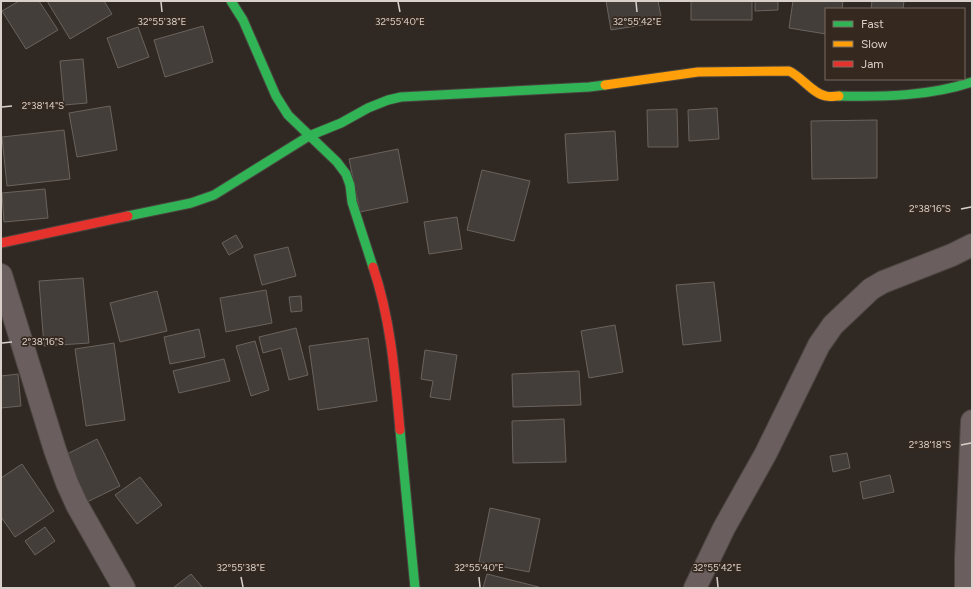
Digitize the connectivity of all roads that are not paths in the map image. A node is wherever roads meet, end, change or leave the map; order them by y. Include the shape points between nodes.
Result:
1 (231, 1) edge
2 (972, 82) edge
3 (308, 136) junction
4 (1, 243) edge
5 (972, 245) edge
6 (1, 275) edge
7 (972, 420) edge
8 (969, 550) edge
9 (124, 588) edge
10 (415, 588) edge
11 (695, 588) edge
12 (966, 588) edge

1 - 3 street via 243,20 276,96 288,115
2 - 3 street via 954,88 882,97 826,96 819,94 795,73 789,71 698,72 589,88 400,97 368,108 341,123
3 - 4 street via 214,195 191,203
3 - 10 street via 338,162 346,174 352,202 385,307 394,368
5 - 11 street via 883,282 833,325 819,345
6 - 9 street via 67,483
7 - 8 street
8 - 12 street

